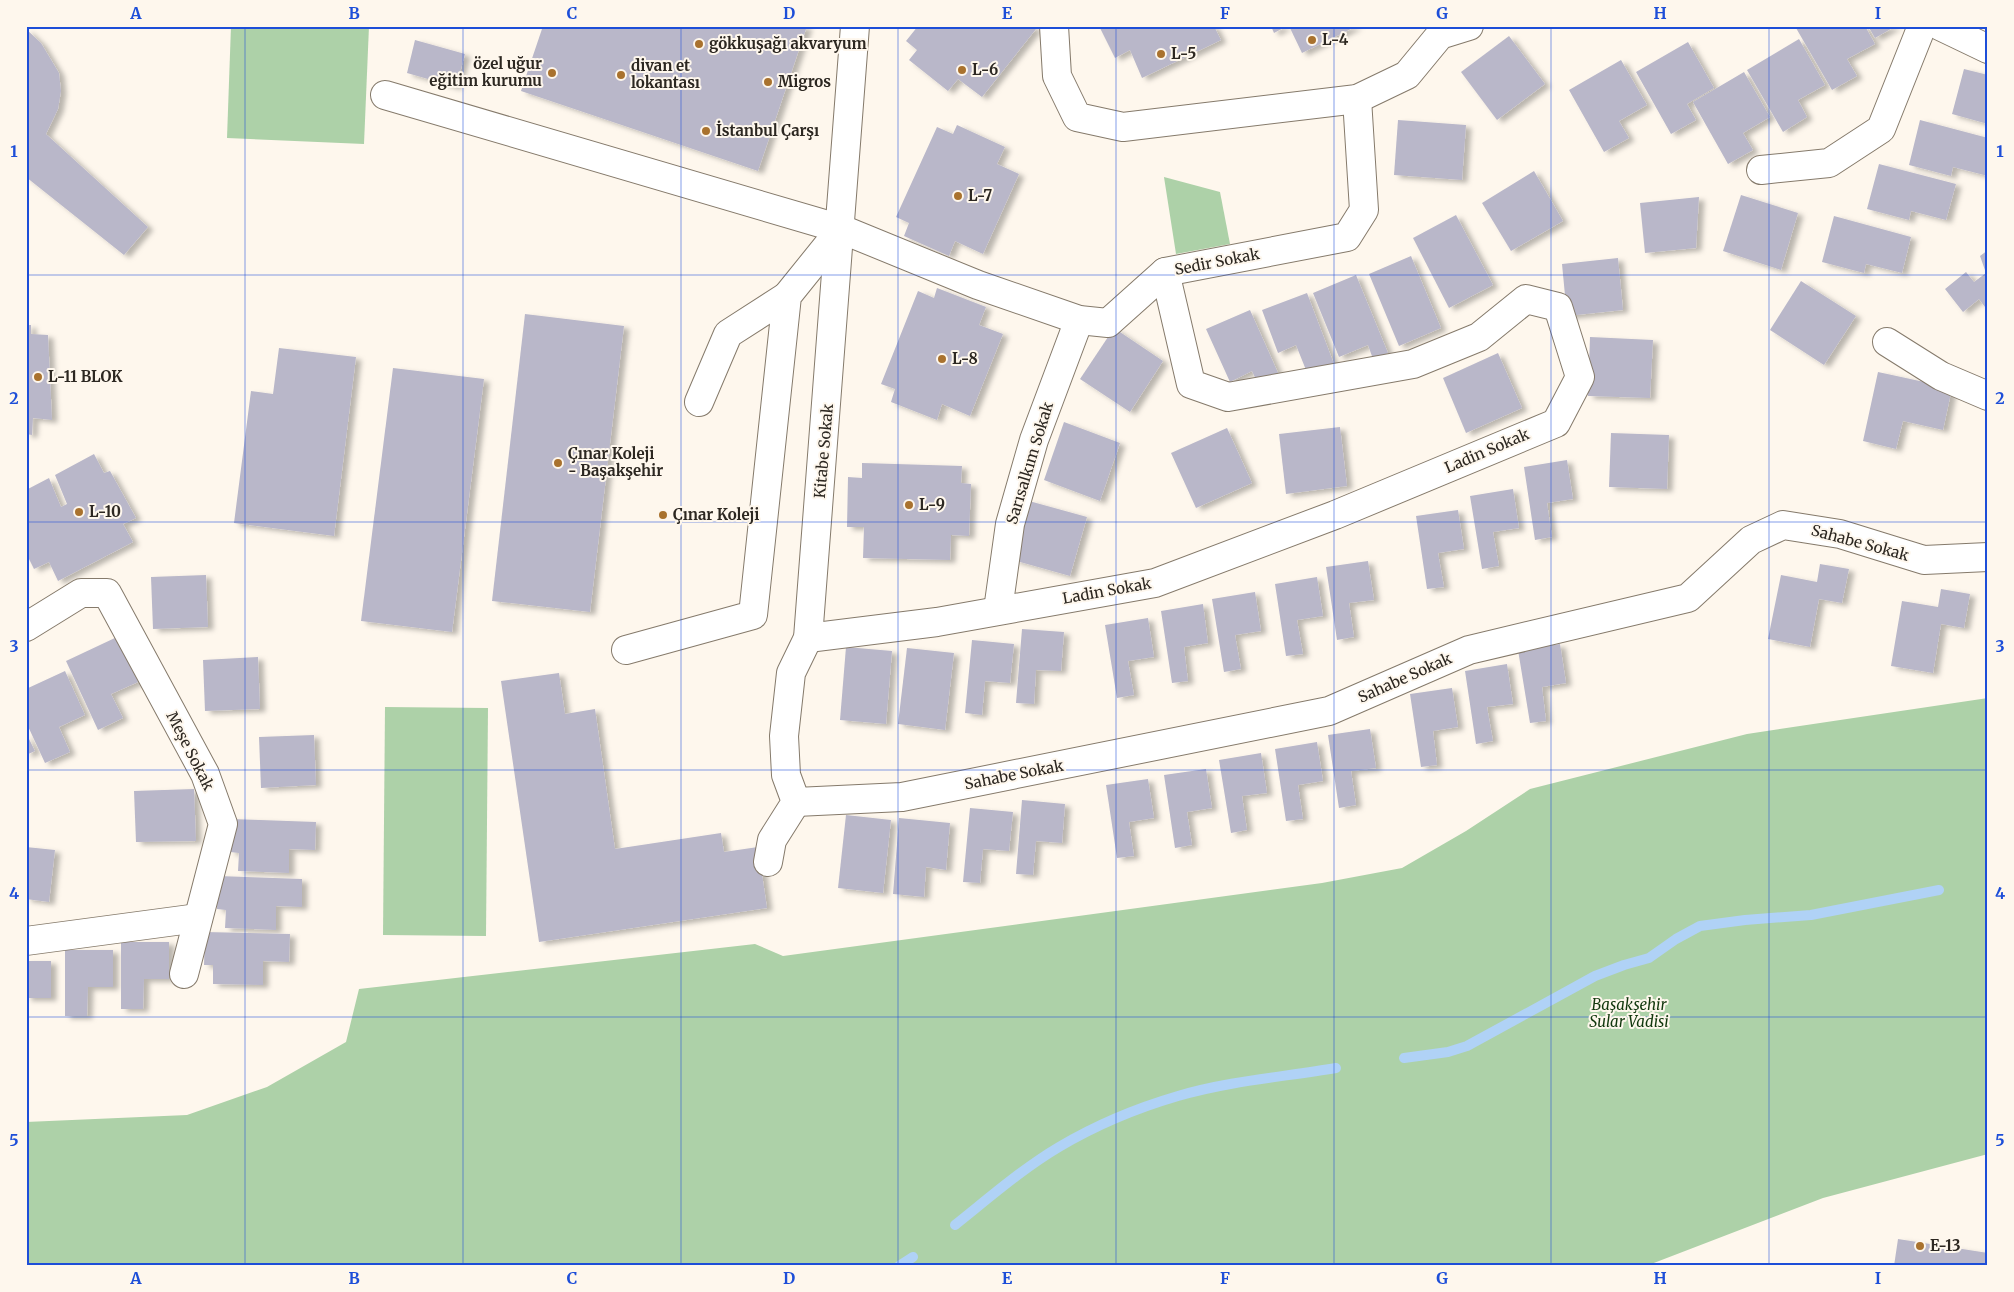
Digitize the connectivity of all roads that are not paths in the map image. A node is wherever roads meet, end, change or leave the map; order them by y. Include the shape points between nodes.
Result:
1 (855, 26) edge
2 (1054, 26) edge
3 (1469, 26) edge
4 (1922, 26) edge
5 (1940, 26) edge
6 (1988, 50) edge
7 (385, 96) dead end
8 (1357, 98) junction
9 (1761, 170) dead end
10 (841, 229) junction
11 (1165, 272) junction
12 (787, 296) junction
13 (1079, 320) junction
14 (1887, 342) dead end
15 (1988, 396) edge
16 (699, 402) dead end
17 (1988, 557) edge
18 (998, 610) junction
19 (26, 627) edge
20 (808, 638) junction
21 (626, 650) dead end
22 (796, 802) junction
23 (768, 862) dead end
24 (198, 918) junction
25 (26, 941) edge
26 (184, 974) dead end

1 - 10 lane, Kitabe Sokak
2 - 8 lane via 1057,76 1077,117 1123,127
3 - 8 lane via 1440,35 1407,75
4 - 9 lane via 1881,129 1829,162
5 - 6 lane
7 - 10 lane, Sedir Sokak
8 - 11 lane, Sedir Sokak via 1364,210 1347,237
10 - 12 lane
10 - 13 lane, Sedir Sokak via 978,285
10 - 20 lane, Kitabe Sokak
11 - 13 lane, Sedir Sokak via 1108,323
11 - 18 lane, Ladin Sokak via 1191,384 1228,398 1413,364 1479,337 1526,299 1558,307 1580,377 1556,422 1335,514 1155,583
12 - 16 lane via 728,334
12 - 21 lane via 753,615
13 - 18 lane, Sarısalkım Sokak via 1034,440 1013,514
14 - 15 lane via 1941,376
17 - 22 lane, Sahabe Sokak via 1924,560 1840,534 1783,525 1751,540 1688,598 1468,650 1329,711 902,797
18 - 20 lane, Ladin Sokak via 937,622
19 - 24 lane, Meşe Sokak via 81,593 107,593 205,774 223,824
20 - 22 lane, Kitabe Sokak via 791,674 784,736 786,775
22 - 23 lane via 772,840
24 - 25 lane
24 - 26 lane, Meşe Sokak

